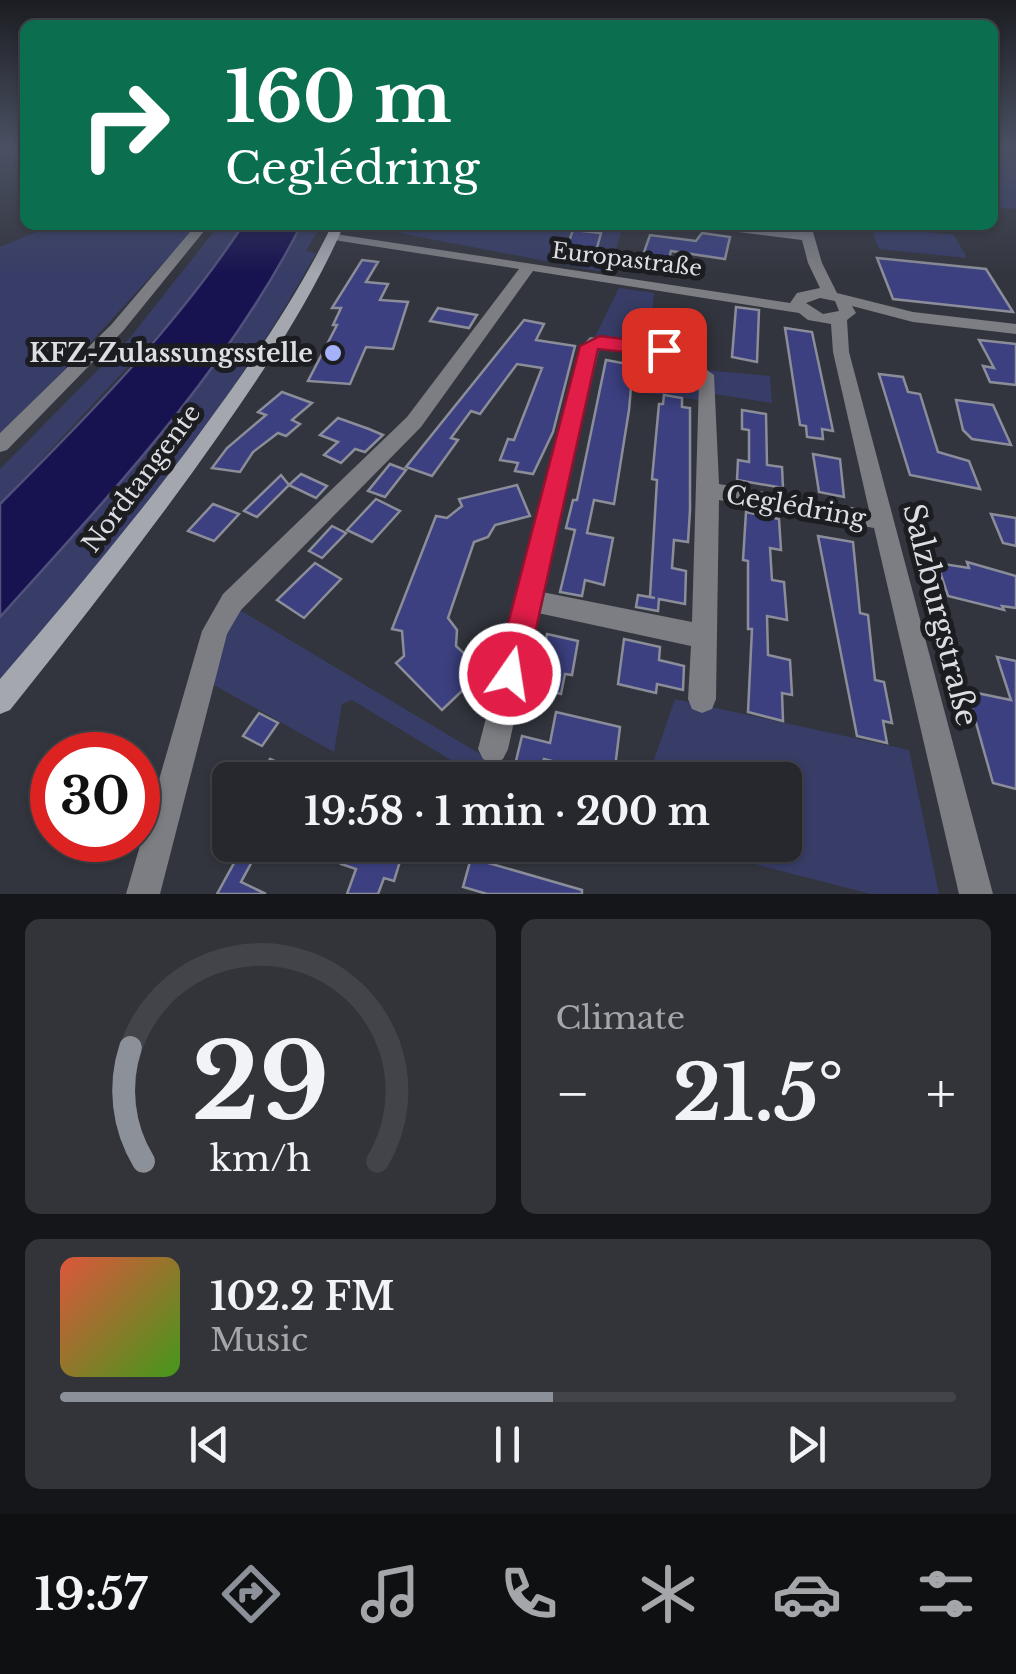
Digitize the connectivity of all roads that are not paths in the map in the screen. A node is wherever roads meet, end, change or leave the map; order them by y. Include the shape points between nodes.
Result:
1 (199, 230) edge
2 (336, 231) edge
3 (807, 231) edge
4 (815, 264) junction
5 (527, 268) junction
6 (803, 300) junction
7 (839, 308) junction
8 (820, 318) junction
9 (1016, 329) edge
10 (841, 352) junction
11 (0, 444) edge
12 (708, 490) junction
13 (883, 521) junction
14 (528, 600) junction
15 (704, 637) junction
16 (702, 699) dead end
17 (0, 700) edge
18 (493, 749) dead end
19 (142, 894) edge
20 (976, 894) edge

1 - 11 street via 117,328
2 - 5 street, Europastraße
2 - 17 main road, Nordtangente via 290,316 178,479
3 - 4 street, Salzburgstraße
4 - 6 street, Salzburgstraße
4 - 7 street, Salzburgstraße
5 - 6 street, Europastraße
5 - 19 street via 414,422 232,602 215,631
6 - 7 street
6 - 8 street
7 - 8 street
7 - 9 street
7 - 10 street, Salzburgstraße
8 - 10 street, Salzburgstraße
10 - 13 street, Salzburgstraße
12 - 13 street, Ceglédring
12 - 14 street, Ceglédring via 708,379 668,350 592,342
12 - 15 street, Ceglédring
13 - 20 street, Salzburgstraße
14 - 15 street
14 - 18 street, Ceglédring
15 - 16 street, Ceglédring

